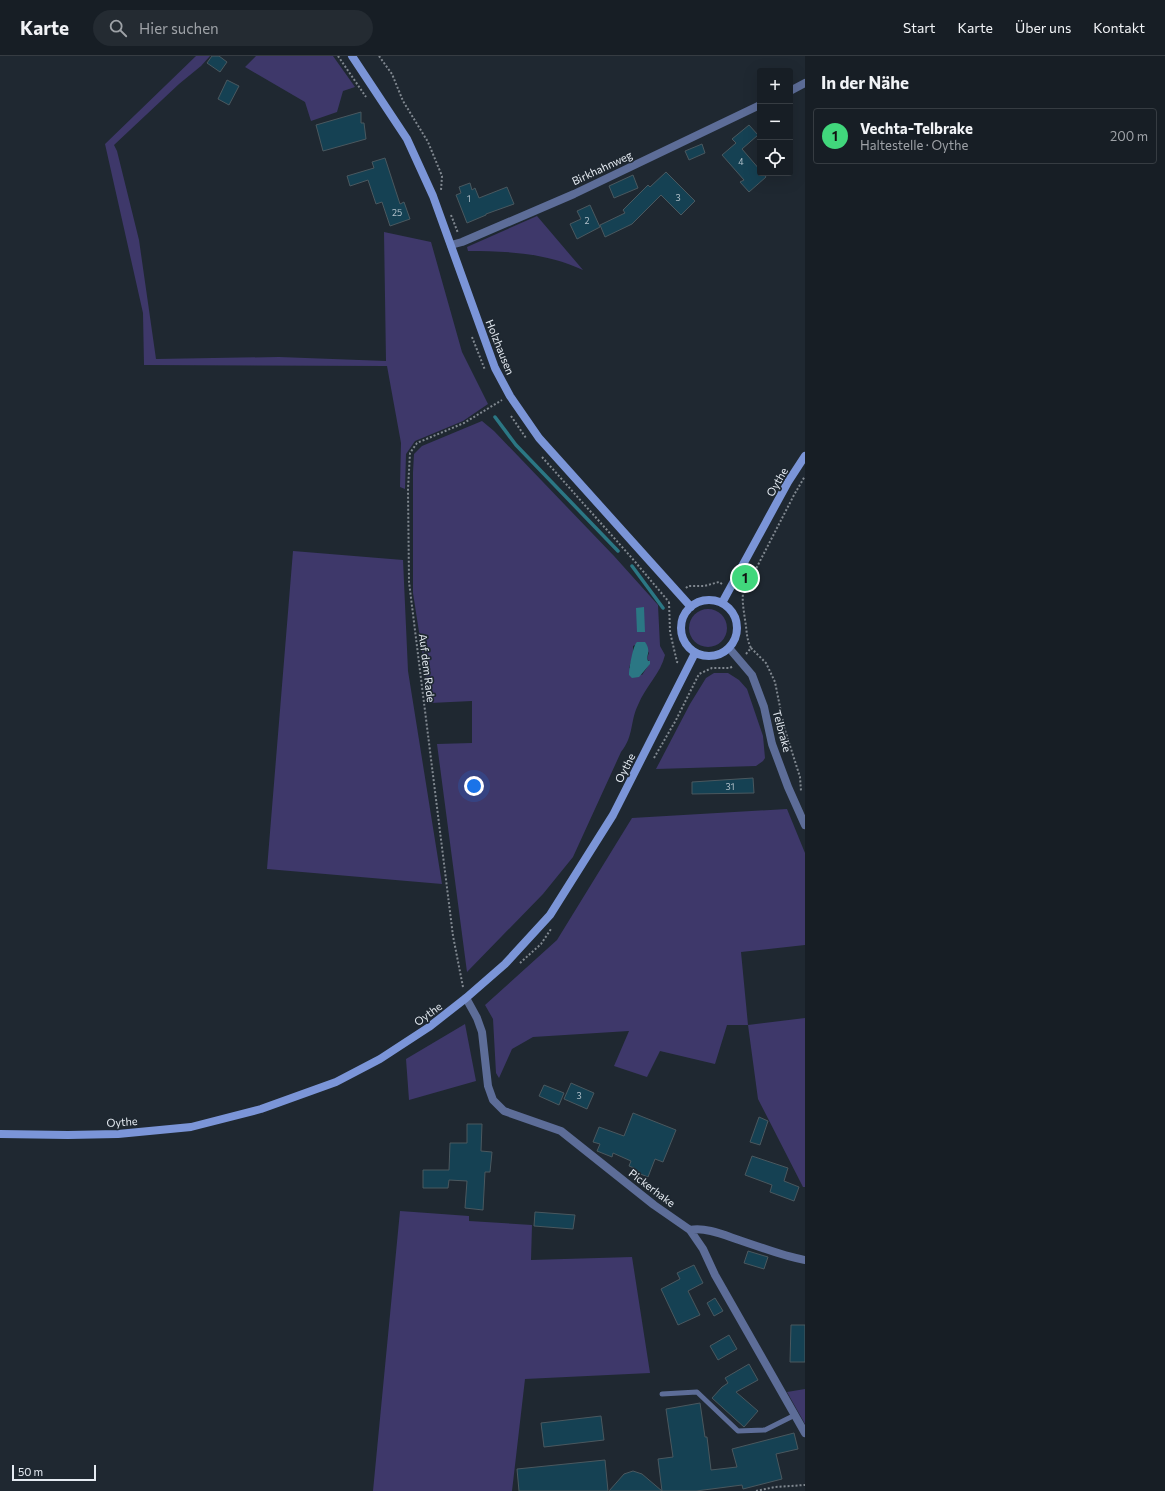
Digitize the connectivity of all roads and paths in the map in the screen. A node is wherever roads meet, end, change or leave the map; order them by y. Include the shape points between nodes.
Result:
1 (338, 56) edge
2 (352, 56) edge
3 (379, 56) edge
4 (805, 83) edge
5 (793, 89) edge
6 (369, 100) dead end
7 (757, 106) edge
8 (444, 196) dead end
9 (449, 209) dead end
10 (462, 242) junction
11 (451, 245) junction
12 (510, 396) junction
13 (805, 456) edge
14 (805, 476) edge
15 (722, 603) junction
16 (691, 607) junction
17 (729, 648) junction
18 (752, 648) junction
19 (695, 652) junction
20 (740, 660) junction
21 (654, 758) dead end
22 (801, 793) dead end
23 (805, 824) edge
24 (554, 925) dead end
25 (517, 966) dead end
26 (466, 998) junction
27 (0, 1134) edge
28 (690, 1230) junction
29 (805, 1260) edge
30 (662, 1394) dead end
31 (795, 1415) junction
32 (805, 1433) edge
33 (805, 1486) edge
34 (756, 1491) edge

1 - 6 path
2 - 11 main road, Holzhausen via 407,139
3 - 8 path via 392,74 403,101 428,142 442,176 441,189
4 - 5 street
7 - 10 street, Birkhahnweg via 574,194
9 - 10 path
10 - 11 street, Birkhahnweg
11 - 12 main road, Holzhausen via 495,368
12 - 16 main road, Holzhausen via 539,438
12 - 26 path, Auf dem Rade via 464,424 418,443 410,453 409,582 453,936
13 - 15 main road, Oythe via 788,482
14 - 18 path via 743,594 747,640
15 - 16 main road via 706,600
15 - 17 main road via 731,612 737,624 734,641
16 - 19 main road via 681,622 681,630 688,647
17 - 19 main road via 713,656 703,656
17 - 20 street, Telbrake
18 - 20 path
18 - 22 path via 766,663 775,682 784,727 800,777
19 - 26 main road, Oythe via 613,815 550,915 505,964
20 - 21 path via 730,668 712,668 698,674
20 - 23 street, Telbrake via 752,675 764,708 772,744
24 - 25 path via 541,944
26 - 27 main road, Oythe via 429,1027 380,1059 336,1082 261,1109 191,1127 118,1134
26 - 28 street, Pickerhake via 482,1032 488,1086 493,1100 504,1111 561,1131 654,1205
28 - 29 street via 717,1233
28 - 31 street, Pickerhake
30 - 31 lane via 697,1392 738,1431 765,1430
31 - 32 street, Pickerhake
33 - 34 path via 775,1487

